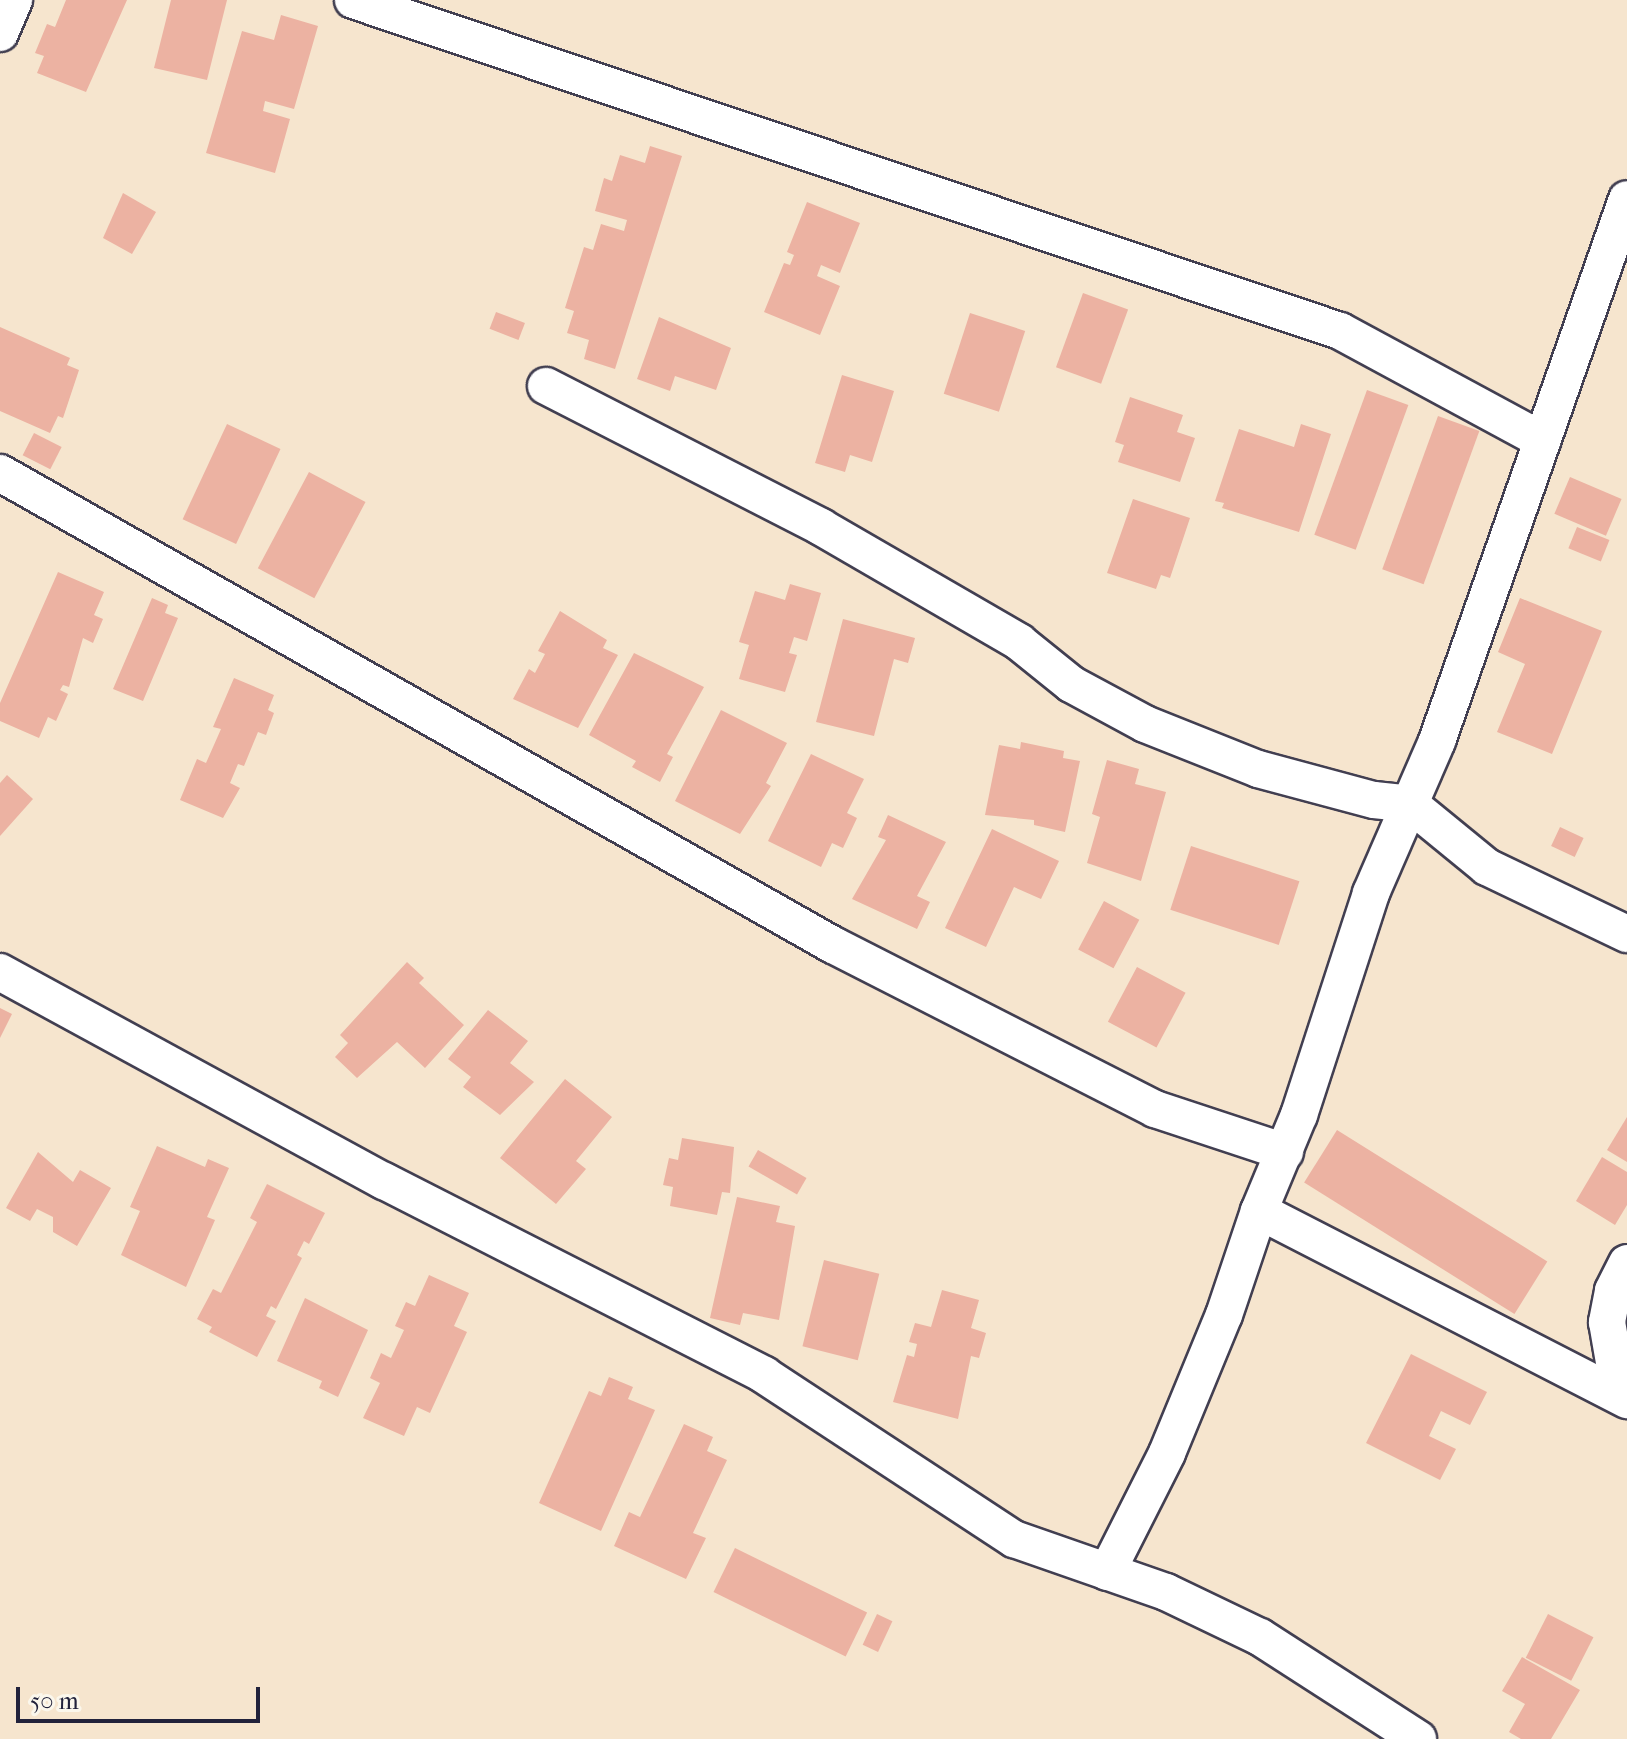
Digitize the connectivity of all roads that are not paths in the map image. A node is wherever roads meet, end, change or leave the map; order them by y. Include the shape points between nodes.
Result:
1 (14, 0) edge
2 (353, 0) edge
3 (0, 33) edge
4 (1627, 199) edge
5 (546, 386) dead end
6 (1542, 440) junction
7 (0, 473) edge
8 (1410, 804) junction
9 (1627, 934) edge
10 (0, 972) edge
11 (1285, 1152) junction
12 (1259, 1211) junction
13 (1627, 1263) edge
14 (1627, 1394) edge
15 (1627, 1400) edge
16 (1107, 1572) junction
17 (1418, 1739) edge

1 - 3 street
2 - 6 street via 1340,331
4 - 6 street
5 - 8 street via 821,527 1019,642 1071,684 1145,724 1258,769 1374,800
6 - 8 street
7 - 11 street via 833,945 1155,1109
8 - 9 street via 1487,867
8 - 11 street via 1371,893
10 - 16 street via 384,1181 764,1375 1014,1539
11 - 12 street
12 - 15 street
12 - 16 street via 1173,1439
13 - 14 street via 1613,1291 1607,1322 1615,1368
16 - 17 street via 1166,1592 1260,1637

